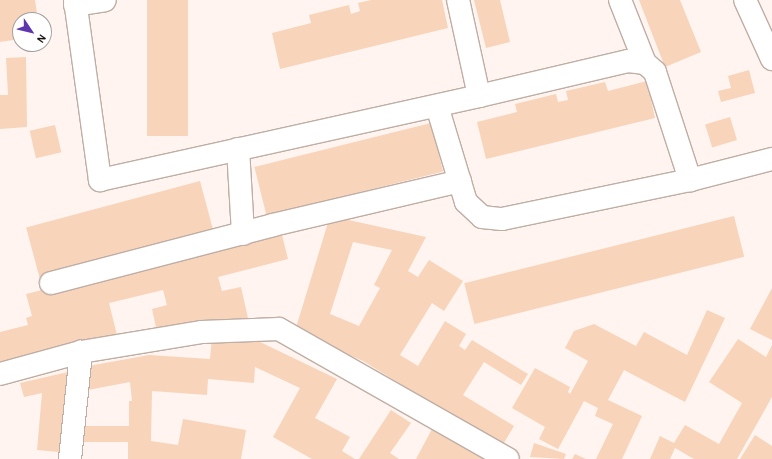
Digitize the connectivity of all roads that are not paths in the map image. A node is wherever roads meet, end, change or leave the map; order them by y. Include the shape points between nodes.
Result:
1 (105, 0) edge
2 (458, 0) edge
3 (620, 0) edge
4 (745, 0) edge
5 (75, 3) edge
6 (772, 59) edge
7 (645, 63) junction
8 (479, 96) junction
9 (437, 106) junction
10 (238, 149) junction
11 (772, 159) edge
12 (690, 180) junction
13 (460, 181) junction
14 (243, 234) junction
15 (51, 283) dead end
16 (81, 352) junction
17 (0, 374) edge
18 (70, 459) edge
19 (508, 459) edge

1 - 5 street
2 - 8 street
3 - 7 street
4 - 6 street
5 - 10 street via 100,180
7 - 8 street via 628,61
7 - 12 street via 655,72
8 - 9 street
9 - 10 street
9 - 13 street
10 - 14 street
11 - 12 street
12 - 13 street via 502,219 482,217 466,202
13 - 14 street
14 - 15 street
16 - 17 street
16 - 18 street
16 - 19 street via 202,332 279,329

